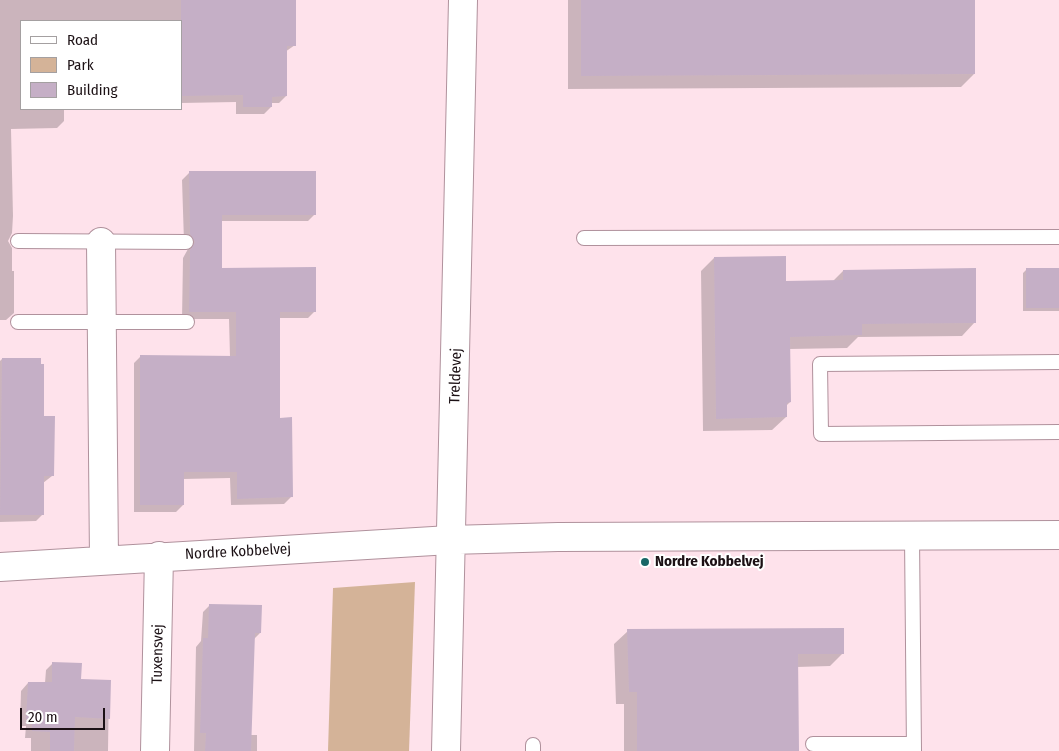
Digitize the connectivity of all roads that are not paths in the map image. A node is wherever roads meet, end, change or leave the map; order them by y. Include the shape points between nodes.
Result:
1 (463, 0) edge
2 (1059, 237) edge
3 (584, 238) dead end
4 (18, 241) dead end
5 (102, 242) junction
6 (186, 242) dead end
7 (18, 322) dead end
8 (101, 322) junction
9 (186, 322) dead end
10 (1059, 362) edge
11 (1059, 432) edge
12 (1059, 535) edge
13 (912, 536) junction
14 (450, 540) junction
15 (159, 556) junction
16 (104, 560) junction
17 (0, 567) edge
18 (813, 744) dead end
19 (914, 748) edge
20 (155, 751) edge
21 (446, 751) edge

1 - 14 street, Treldevej via 458,312
2 - 3 lane
4 - 5 lane
5 - 6 lane
5 - 8 street
7 - 8 lane
8 - 9 lane
8 - 16 street
10 - 11 lane via 820,364 821,434
12 - 13 street, Nordre Kobbelvej
13 - 14 street, Nordre Kobbelvej
13 - 19 lane
14 - 15 street, Nordre Kobbelvej
14 - 21 street, Treldevej
15 - 16 street, Nordre Kobbelvej
15 - 20 street, Tuxensvej
16 - 17 street, Nordre Kobbelvej
18 - 19 lane

